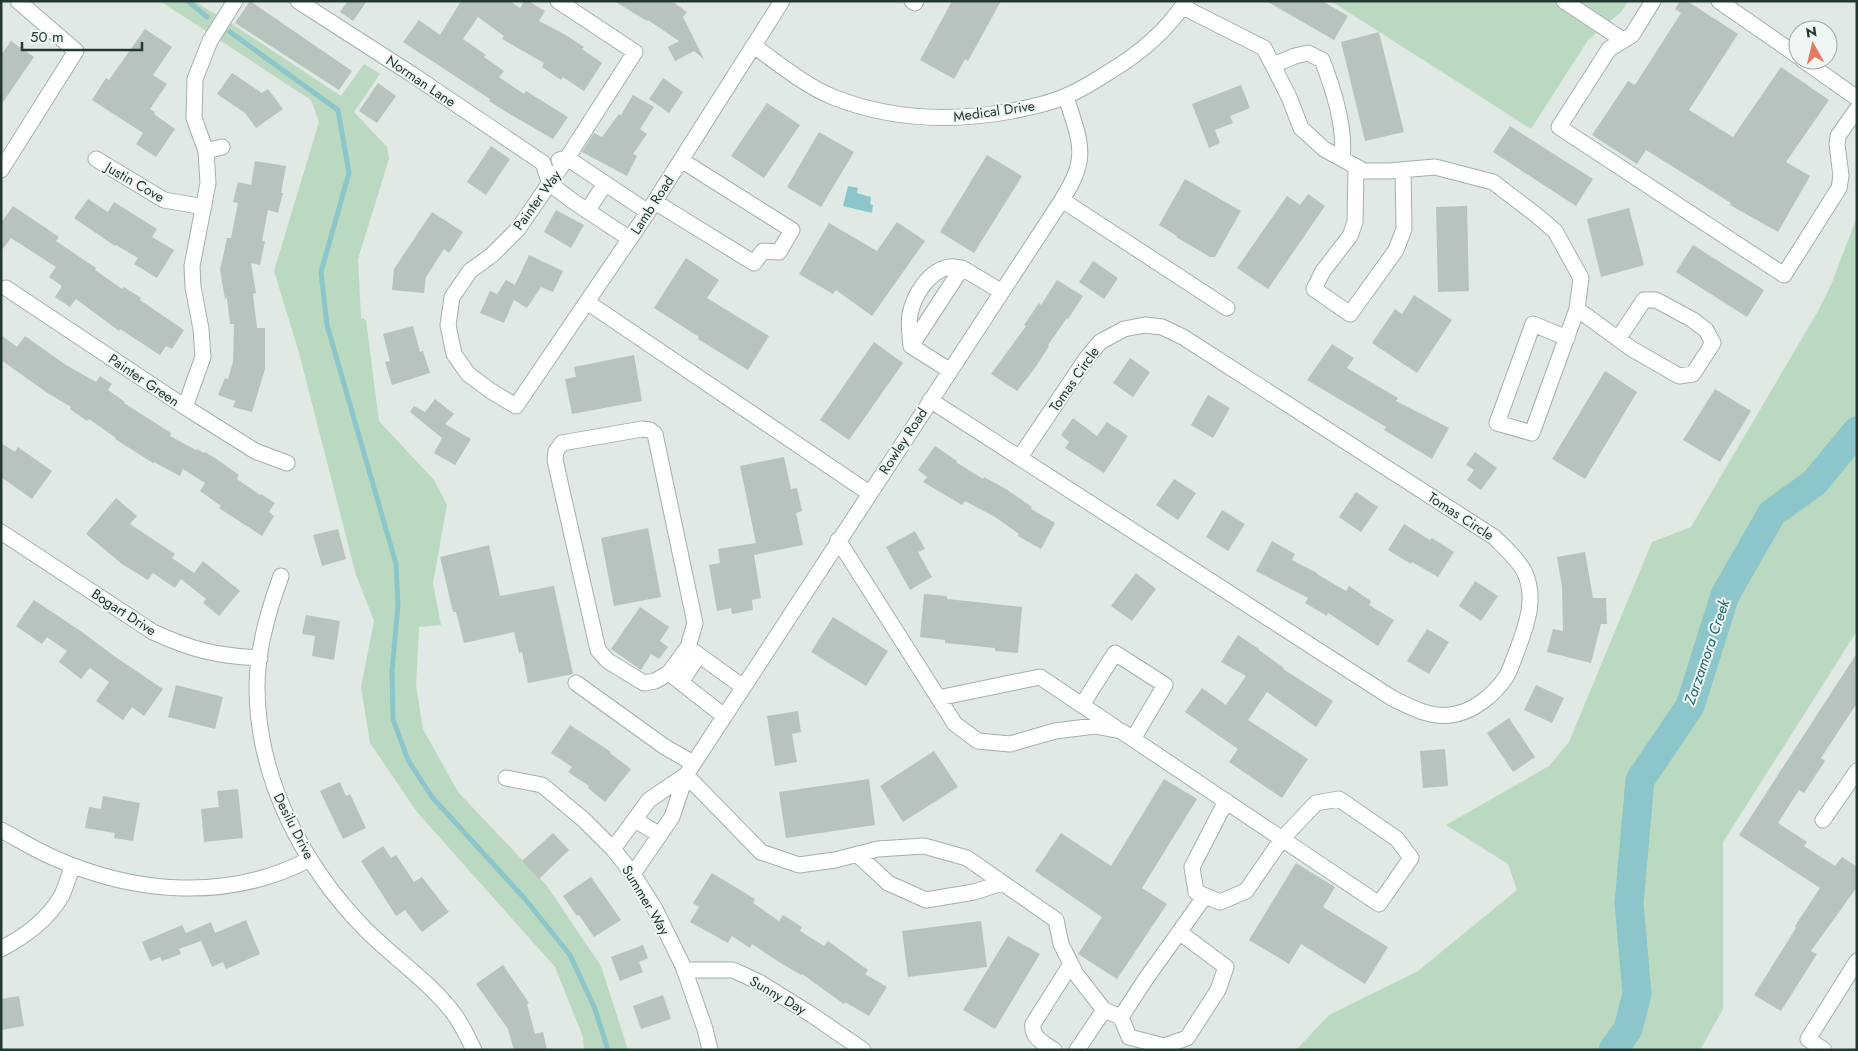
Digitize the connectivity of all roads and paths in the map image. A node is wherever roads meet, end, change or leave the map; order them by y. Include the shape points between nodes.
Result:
1 (18, 1) edge
2 (236, 1) edge
3 (298, 1) edge
4 (558, 1) edge
5 (782, 1) edge
6 (912, 1) edge
7 (916, 1) edge
8 (1564, 1) edge
9 (1653, 1) edge
10 (1719, 1) edge
11 (1184, 4) edge
12 (1623, 40) junction
13 (754, 46) junction
14 (1788, 49) edge
15 (1273, 66) junction
16 (1817, 70) edge
17 (1066, 96) junction
18 (1857, 98) edge
19 (1857, 109) edge
20 (222, 147) dead end
21 (206, 151) junction
22 (567, 158) junction
23 (96, 159) dead end
24 (1342, 159) junction
25 (682, 160) junction
26 (543, 163) junction
27 (1356, 167) junction
28 (1, 170) edge
29 (1404, 170) junction
30 (550, 184) junction
31 (605, 184) junction
32 (1062, 200) junction
33 (204, 207) junction
34 (652, 207) junction
35 (587, 211) junction
36 (630, 240) junction
37 (962, 268) junction
38 (6, 288) dead end
39 (1002, 292) junction
40 (587, 302) junction
41 (1227, 308) dead end
42 (1577, 309) junction
43 (1567, 338) junction
44 (1618, 339) junction
45 (911, 346) junction
46 (950, 370) junction
47 (930, 400) junction
48 (516, 406) joint
49 (185, 408) junction
50 (1020, 457) junction
51 (287, 462) dead end
52 (869, 493) junction
53 (1, 532) edge
54 (838, 540) junction
55 (281, 576) dead end
56 (694, 651) junction
57 (260, 658) junction
58 (669, 673) junction
59 (681, 682) junction
60 (576, 683) dead end
61 (743, 687) junction
62 (938, 698) junction
63 (1082, 705) junction
64 (724, 716) junction
65 (1127, 735) junction
66 (689, 769) junction
67 (1857, 771) edge
68 (506, 778) dead end
69 (1226, 801) junction
70 (635, 820) junction
71 (1823, 820) dead end
72 (1, 830) edge
73 (660, 835) junction
74 (1282, 839) junction
75 (613, 849) junction
76 (858, 855) junction
77 (310, 859) junction
78 (73, 866) junction
79 (633, 874) junction
80 (1002, 883) junction
81 (1205, 896) junction
82 (1180, 932) junction
83 (1, 949) edge
84 (1857, 961) edge
85 (1071, 964) junction
86 (684, 970) junction
87 (1104, 1010) junction
88 (1120, 1017) junction
89 (1820, 1049) edge
90 (474, 1050) edge
91 (710, 1050) edge
92 (863, 1050) edge
93 (1054, 1050) edge
94 (1076, 1050) edge

1 - 28 street via 76,51
2 - 21 street via 210,41 195,79 194,118
3 - 26 street, Norman Lane
4 - 22 street, Painter Way via 635,52
5 - 13 street, Lamb Road
6 - 7 street
8 - 12 street
9 - 12 street via 1632,35
10 - 14 street
11 - 15 street via 1264,48
11 - 17 street, Medical Drive via 1154,41 1125,63
12 - 19 street via 1609,50 1559,127 1784,275 1839,188 1838,136
13 - 17 street, Medical Drive via 802,80 832,96 892,114 923,118 986,116
13 - 25 street, Lamb Road
15 - 24 street via 1300,128 1324,149
15 - 24 street via 1308,53 1322,60 1331,83 1340,127
16 - 18 street
17 - 32 street, Rowley Road via 1079,141 1080,160
20 - 21 street
21 - 33 street via 208,183
22 - 26 street
22 - 30 street, Painter Way
22 - 31 street
23 - 33 street, Justin Cove via 164,200
24 - 27 street
25 - 34 street, Lamb Road
25 - 34 street via 792,230 779,252 763,252 754,263
26 - 30 street
27 - 29 street via 1364,171
27 - 29 street via 1355,222 1350,236 1323,271 1314,289 1350,314 1396,250 1404,228
29 - 42 street via 1435,167 1493,182 1535,214 1555,232 1581,278
30 - 35 street
30 - 48 street, Painter Way via 518,229 492,255 470,270 452,297 448,325 454,354 468,374
31 - 34 street
31 - 35 street
32 - 39 street, Rowley Road
32 - 41 street
33 - 49 street via 192,266 203,357
34 - 36 street, Lamb Road
35 - 36 street
36 - 40 street, Lamb Road
37 - 39 street
37 - 45 street
37 - 45 street via 950,267 936,272 918,293 910,313
38 - 49 street, Painter Green
39 - 46 street, Rowley Road
40 - 48 street, Lamb Road
40 - 52 street
42 - 43 street
42 - 44 street
43 - 43 street via 1532,433 1497,423 1533,324
44 - 44 street via 1679,376 1693,374 1713,343 1706,330 1693,320 1656,300 1644,300
45 - 46 street
46 - 47 street, Rowley Road
47 - 50 street, Tomas Circle
47 - 52 street, Rowley Road
49 - 51 street, Painter Green via 254,451
50 - 50 street, Tomas Circle via 1100,342 1124,329 1145,325 1162,327 1183,337 1494,537 1524,571 1530,589 1530,614 1506,677 1485,700 1449,716 1421,712 1392,698
52 - 54 street, Rowley Road
53 - 57 street, Bogart Drive via 153,632 204,652 226,657
54 - 61 street, Rowley Road
54 - 62 street
55 - 57 street, Desilu Drive via 268,615
56 - 58 street
56 - 58 street via 695,623 655,434 642,429 562,443 555,460 598,650 608,661 644,683
56 - 59 street
56 - 61 street
57 - 77 street, Desilu Drive via 257,687 262,738 271,778
58 - 59 street
59 - 64 street
60 - 66 street via 665,747
61 - 64 street, Rowley Road
62 - 63 street via 1040,677
62 - 65 street via 955,724 978,741 1010,744 1055,731 1094,726
63 - 65 street
63 - 65 street via 1115,653 1165,685
64 - 66 street, Rowley Road
65 - 69 street
66 - 70 street, Rowley Road via 649,800
66 - 73 street, Rowley Road via 672,817
66 - 76 street via 761,852 799,866
67 - 71 street
68 - 75 street, Summer Way via 542,785
69 - 74 street
69 - 81 street via 1192,867 1196,892
70 - 73 street
70 - 75 street, Rowley Road
72 - 78 street
73 - 79 street, Rowley Road
74 - 74 street via 1378,904 1411,858 1397,839 1339,799 1316,803
74 - 81 street via 1246,891 1220,902
75 - 79 street, Summer Way
76 - 80 street via 878,849 924,846 967,858
76 - 80 street via 888,883 926,900 974,892
77 - 78 street via 260,878 223,886 191,888 132,884
77 - 90 street, Desilu Drive via 360,924 451,1010
78 - 83 street via 54,907 22,938
79 - 86 street, Summer Way via 655,910
80 - 85 street via 1056,920 1061,944
81 - 82 street
82 - 88 street
82 - 88 street via 1226,967 1218,990 1187,1038 1164,1046 1129,1037
84 - 89 street via 1808,1038
85 - 87 street
85 - 93 street via 1033,1024 1036,1037
86 - 91 street, Summer Way
86 - 92 street, Sunny Day via 732,970 759,982
87 - 88 street
87 - 94 street

